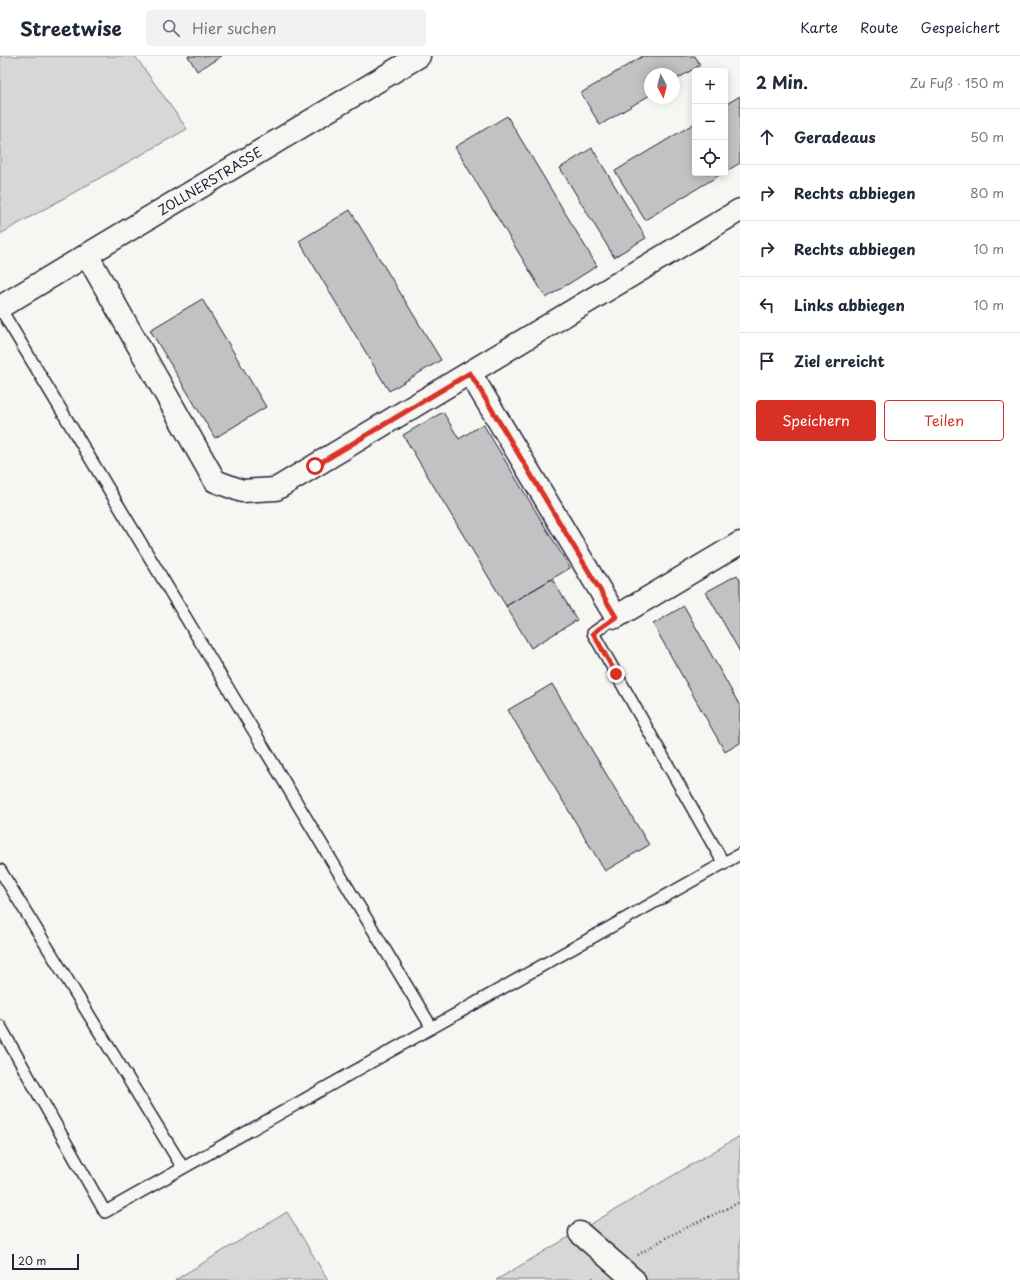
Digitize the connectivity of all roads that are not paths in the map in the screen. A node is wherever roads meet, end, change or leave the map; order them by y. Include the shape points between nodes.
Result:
1 (419, 56) edge
2 (740, 210) edge
3 (87, 255) junction
4 (0, 307) edge
5 (470, 373) junction
6 (740, 543) edge
7 (616, 617) junction
8 (740, 854) edge
9 (724, 864) junction
10 (0, 870) edge
11 (0, 1026) edge
12 (432, 1028) junction
13 (183, 1168) junction
14 (580, 1233) dead end
15 (626, 1273) edge

1 - 3 street, ZOLLNERSTRASSE
2 - 5 street
3 - 4 street, ZOLLNERSTRASSE
3 - 5 street via 215,481 242,492 276,489
4 - 12 lane
5 - 7 street
6 - 7 street
7 - 9 lane via 593,633
8 - 9 lane
9 - 12 lane
10 - 13 lane
11 - 13 lane via 105,1212
12 - 13 lane
14 - 15 street

